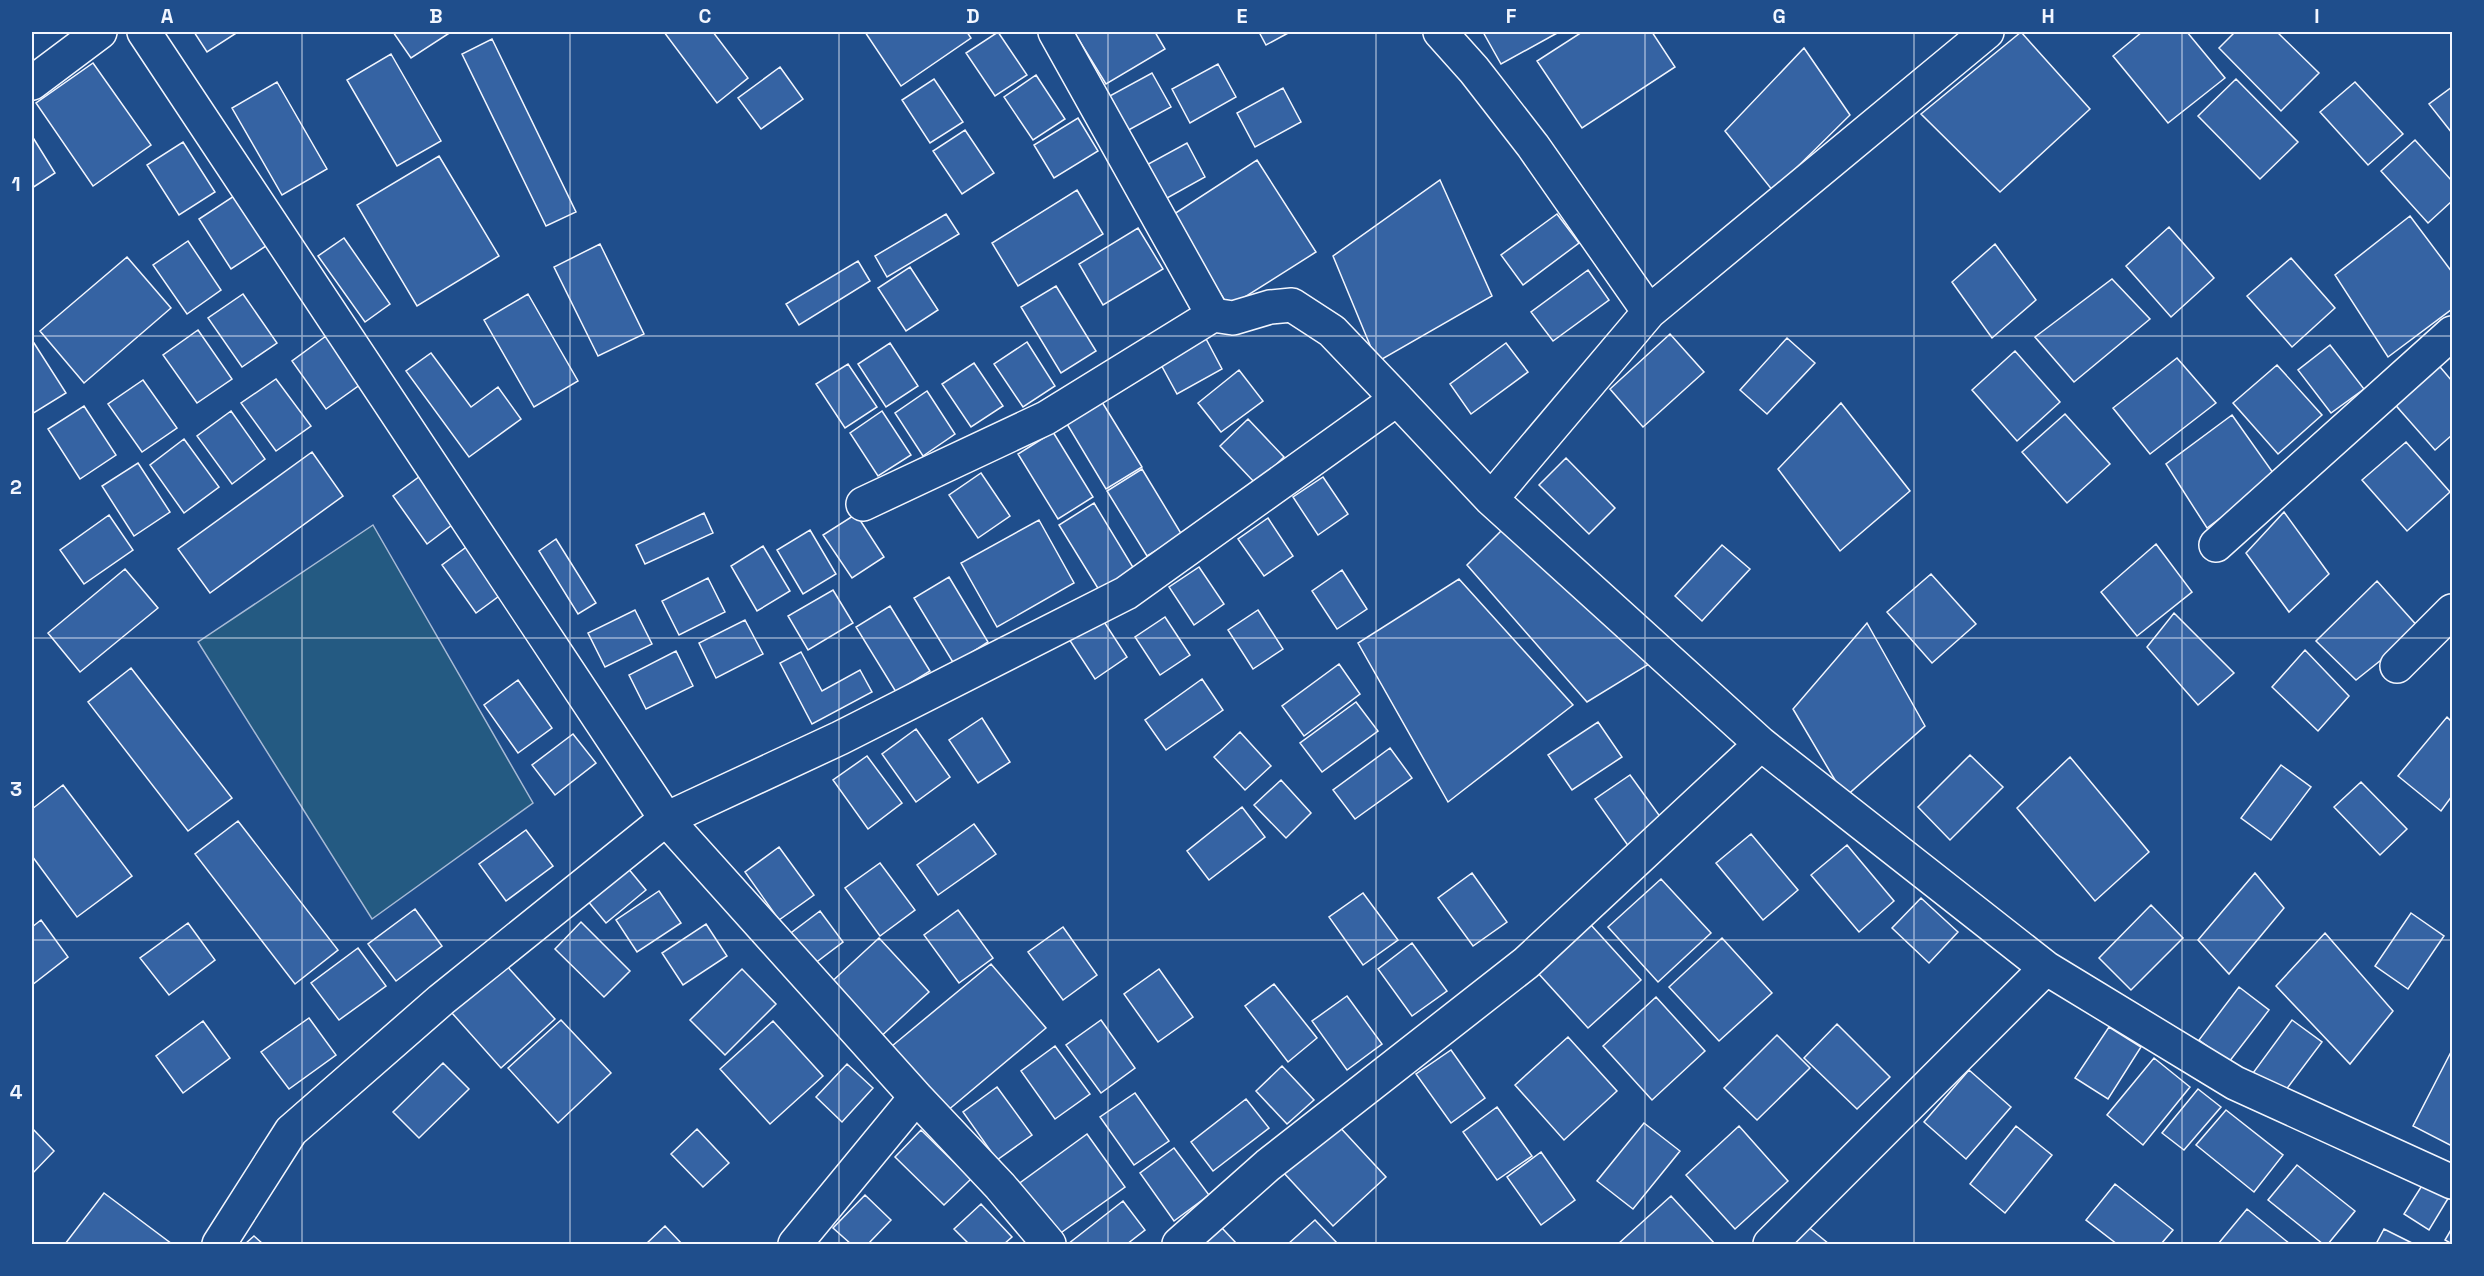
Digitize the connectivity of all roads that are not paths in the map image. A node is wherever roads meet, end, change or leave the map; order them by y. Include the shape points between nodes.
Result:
1 (100, 32) edge
2 (144, 32) edge
3 (1055, 32) edge
4 (1440, 32) edge
5 (1987, 32) edge
6 (32, 82) edge
7 (1650, 312) junction
8 (1213, 315) junction
9 (2452, 333) edge
10 (1397, 399) junction
11 (1491, 499) junction
12 (863, 504) dead end
13 (2216, 545) dead end
14 (2452, 611) edge
15 (2397, 666) dead end
16 (1761, 744) junction
17 (666, 819) junction
18 (2046, 968) junction
19 (916, 1097) junction
20 (2452, 1182) edge
21 (219, 1245) edge
22 (795, 1245) edge
23 (1049, 1245) edge
24 (1179, 1245) edge
25 (1770, 1245) edge

1 - 6 street
2 - 17 street
3 - 8 street
4 - 7 street via 1533,146
5 - 7 street
7 - 11 street
8 - 10 street via 1233,318 1292,305 1332,331
8 - 12 street via 1046,418
9 - 13 street
10 - 11 street
10 - 17 street via 1126,593 840,738
11 - 16 street
14 - 15 street
16 - 18 street
16 - 24 street via 1526,963 1268,1164
17 - 19 street
17 - 21 street via 441,1000 291,1131
18 - 20 street via 2235,1083
18 - 25 street
19 - 22 street
19 - 23 street

